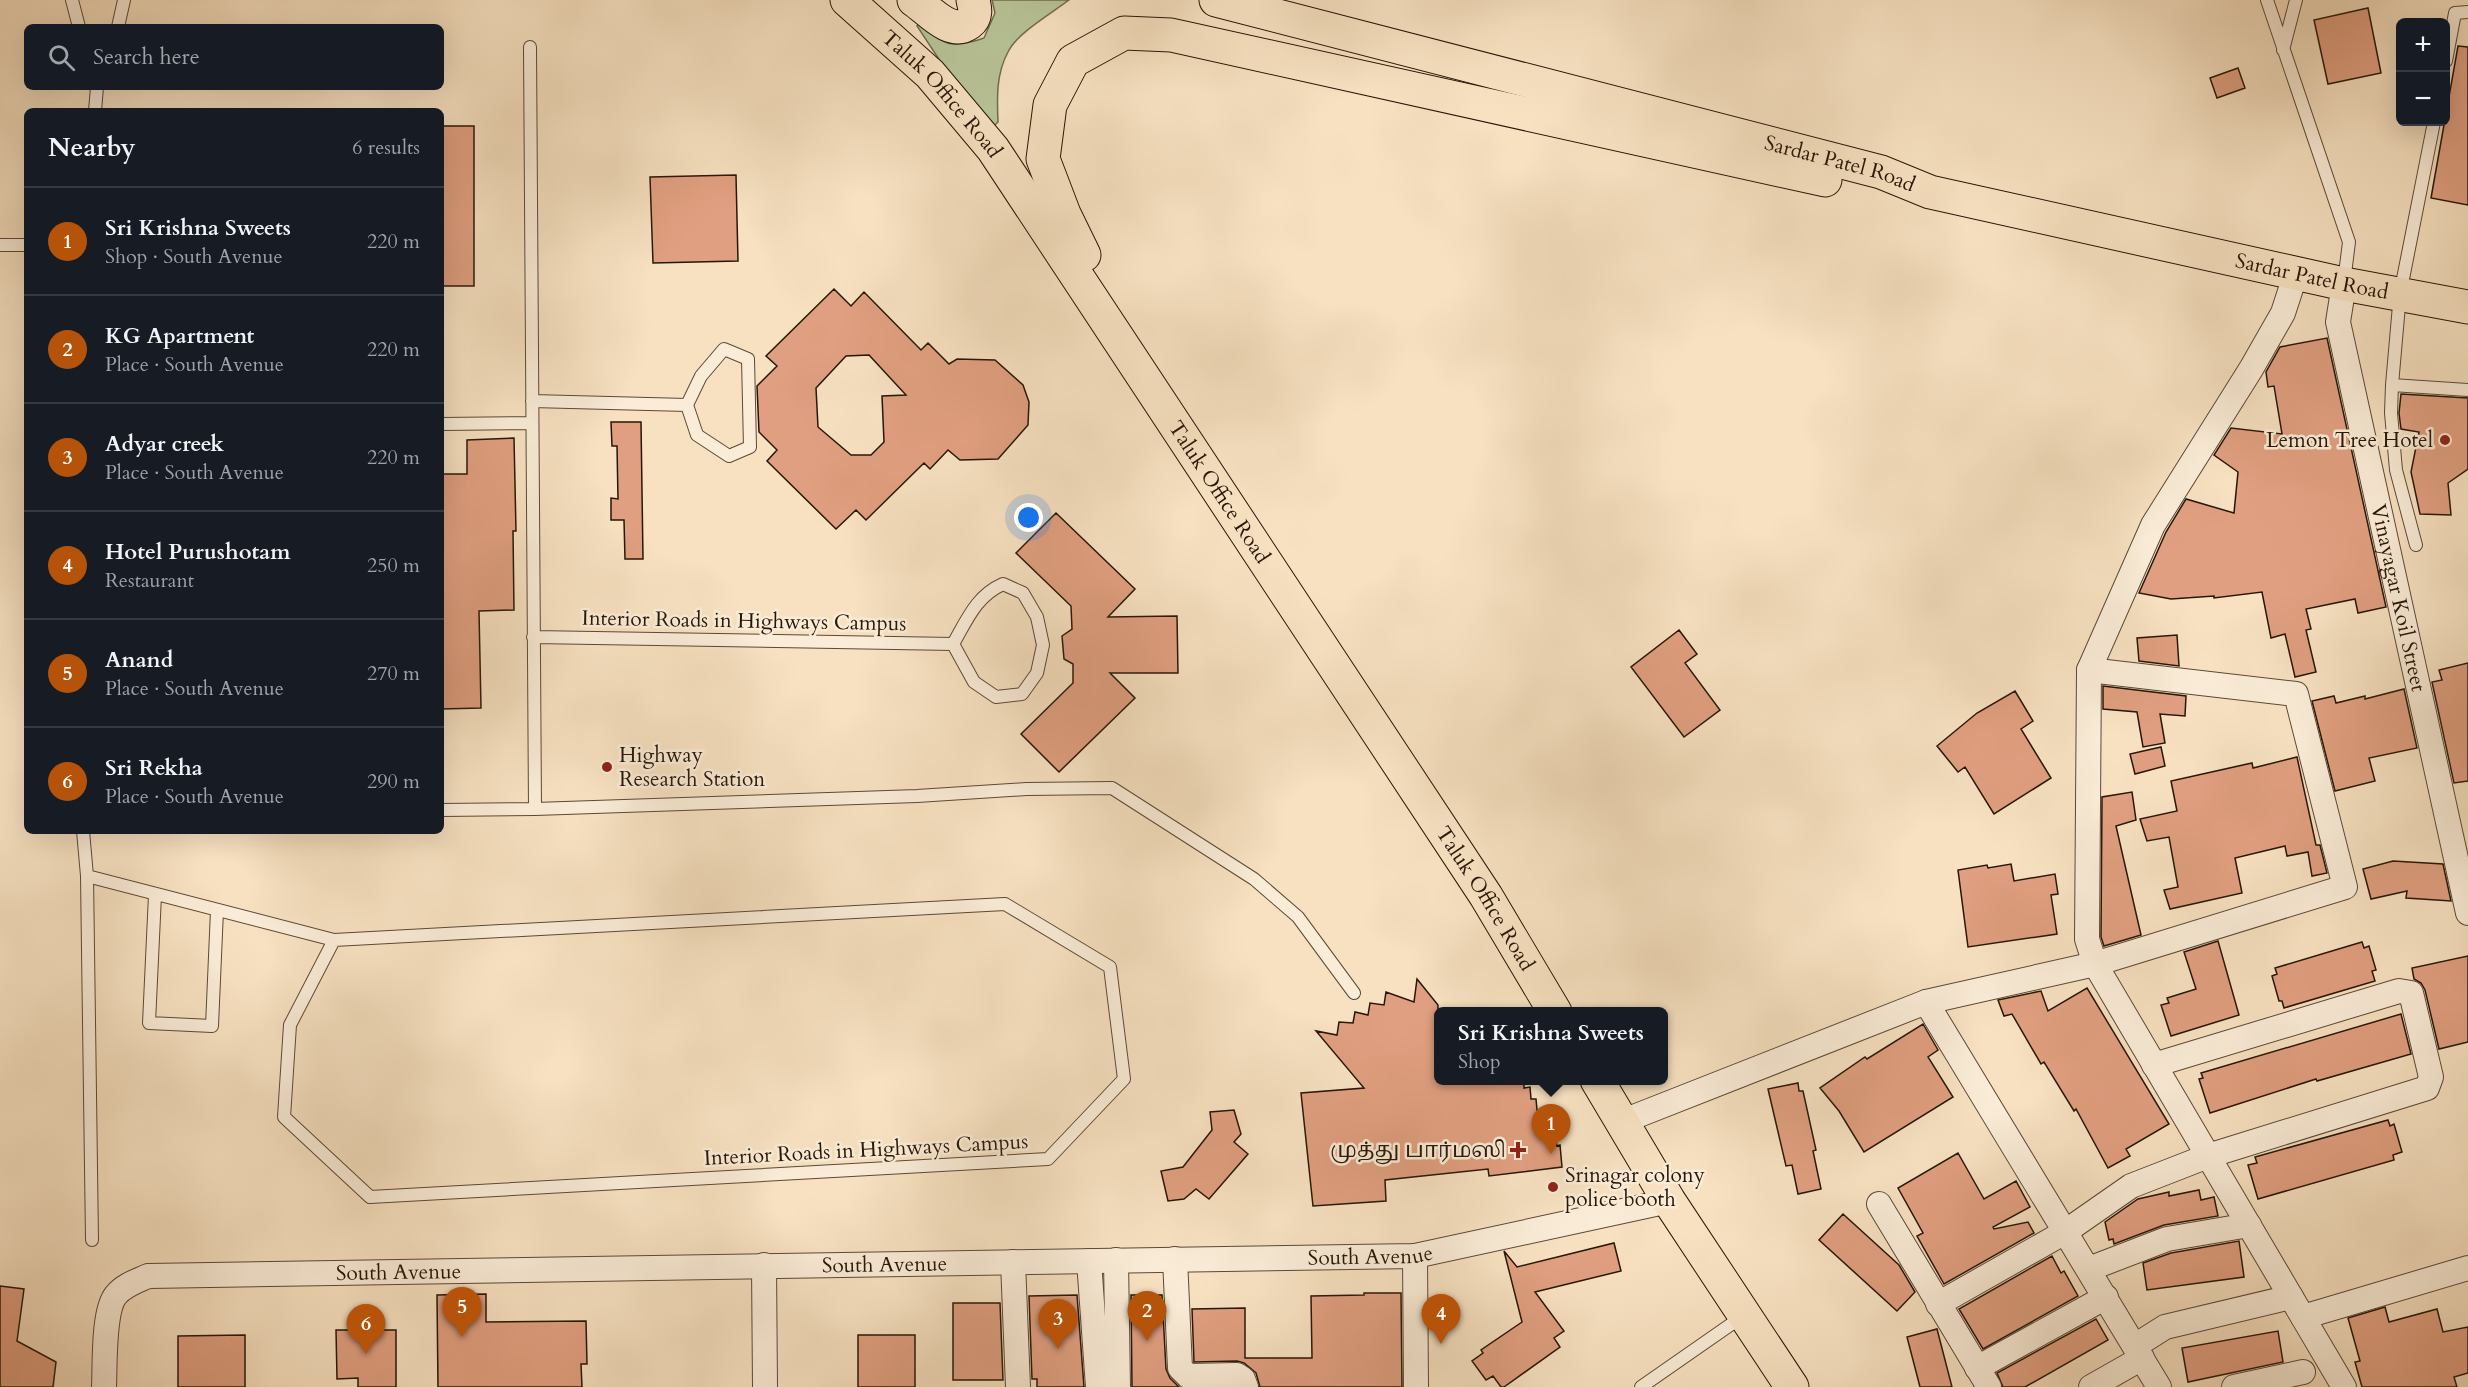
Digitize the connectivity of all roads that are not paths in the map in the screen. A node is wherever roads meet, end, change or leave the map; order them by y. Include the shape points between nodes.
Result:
1 (72, 0) edge
2 (124, 0) edge
3 (847, 0) edge
4 (914, 0) edge
5 (973, 0) edge
6 (1216, 0) edge
7 (2267, 0) edge
8 (2296, 0) edge
9 (2468, 12) edge
10 (78, 24) edge
11 (119, 24) edge
12 (2450, 37) edge
13 (530, 47) dead end
14 (2283, 51) junction
15 (97, 90) edge
16 (94, 108) edge
17 (2433, 126) edge
18 (1930, 192) junction
19 (0, 245) edge
20 (24, 245) edge
21 (2295, 273) junction
22 (2344, 284) junction
23 (2400, 294) junction
24 (2468, 307) edge
25 (1133, 360) junction
26 (2392, 385) junction
27 (2468, 390) edge
28 (532, 401) junction
29 (687, 405) junction
30 (532, 423) junction
31 (444, 424) edge
32 (2415, 545) dead end
33 (533, 638) junction
34 (953, 644) junction
35 (2089, 670) junction
36 (535, 809) junction
37 (444, 810) edge
38 (83, 834) edge
39 (87, 876) junction
40 (155, 895) junction
41 (217, 910) junction
42 (2468, 913) edge
43 (334, 940) junction
44 (2095, 964) junction
45 (1354, 993) dead end
46 (1926, 1002) junction
47 (1553, 1007) edge
48 (2154, 1065) junction
49 (1600, 1085) edge
50 (1621, 1122) junction
51 (2208, 1156) junction
52 (1669, 1201) junction
53 (1879, 1204) dead end
54 (2249, 1225) junction
55 (2065, 1232) junction
56 (92, 1240) dead end
57 (1415, 1256) junction
58 (1175, 1259) junction
59 (1116, 1260) junction
60 (1089, 1261) junction
61 (1013, 1262) junction
62 (764, 1265) junction
63 (2468, 1268) edge
64 (2089, 1269) junction
65 (2106, 1297) junction
66 (1938, 1304) junction
67 (2297, 1307) junction
68 (1743, 1316) junction
69 (2139, 1352) junction
70 (2303, 1372) dead end
71 (1983, 1378) edge
72 (104, 1387) edge
73 (765, 1387) edge
74 (1018, 1387) edge
75 (1098, 1387) edge
76 (1118, 1387) edge
77 (1246, 1387) edge
78 (1416, 1387) edge
79 (1641, 1387) edge
80 (1792, 1387) edge
81 (2091, 1387) edge
82 (2159, 1387) edge
83 (2234, 1387) edge
84 (2344, 1387) edge

1 - 10 lane
2 - 11 lane
3 - 25 main road, Taluk Office Road via 930,74 993,148
4 - 5 main road via 944,23 956,26 969,24 973,19
6 - 18 main road, Sardar Patel Road via 1881,172
7 - 14 lane
8 - 14 lane
9 - 12 lane via 2455,13
13 - 28 lane
14 - 22 lane via 2349,242
15 - 16 lane
17 - 23 lane
18 - 21 main road, Sardar Patel Road
18 - 25 main road via 1875,191 1171,35 1124,33 1073,61 1050,105 1043,159 1064,214
19 - 20 lane
21 - 22 main road, Sardar Patel Road
21 - 35 street via 2283,313 2257,360 2153,525
22 - 23 main road, Sardar Patel Road
22 - 42 street, Vinayagar Koil Street via 2338,322
23 - 24 main road, Sardar Patel Road
23 - 26 lane
25 - 47 main road, Taluk Office Road via 1486,896
26 - 27 lane
26 - 32 lane via 2396,471
28 - 29 lane
28 - 30 lane
29 - 29 lane via 697,435 729,456 750,447 748,359 724,349 700,376
30 - 31 lane
30 - 33 lane
33 - 34 lane, Interior Roads in Highways Campus
33 - 36 lane
34 - 34 lane via 974,682 996,697 1022,694 1037,673 1043,645 1037,617 1023,593 1003,584 987,591
35 - 44 street via 2088,939
35 - 44 street via 2296,694 2345,887
36 - 37 lane
36 - 45 lane via 1112,788 1254,879 1298,916
38 - 39 lane
39 - 40 lane, Interior Roads in Highways Campus
39 - 56 lane
40 - 41 lane, Interior Roads in Highways Campus
40 - 41 lane via 149,1023 212,1026
41 - 43 lane, Interior Roads in Highways Campus
43 - 43 lane, Interior Roads in Highways Campus via 1005,904 1110,967 1125,1079 1048,1159 370,1197 284,1117 290,1025
44 - 46 street
44 - 48 street
46 - 50 street
46 - 55 street
48 - 51 street
48 - 51 street via 2399,991 2411,993 2431,1077 2427,1088
49 - 50 main road
50 - 52 main road
51 - 54 street
51 - 55 street via 2131,1186
52 - 57 street, South Avenue
52 - 68 main road
53 - 66 street
54 - 64 street via 2167,1239
54 - 67 street
55 - 64 street
55 - 66 street
57 - 58 street, South Avenue
57 - 78 street
58 - 59 street, South Avenue
58 - 77 street via 1180,1368 1188,1376 1236,1376 1243,1379
59 - 60 street, South Avenue
59 - 76 street
60 - 61 street, South Avenue
60 - 75 street
61 - 62 street, South Avenue
61 - 74 street
62 - 72 street, South Avenue via 148,1276 121,1290 109,1310
62 - 73 street
63 - 67 street
64 - 65 street
65 - 69 street
65 - 71 street
66 - 71 street
67 - 69 street via 2165,1327
67 - 84 street
68 - 79 lane
68 - 80 main road
69 - 81 street
69 - 82 street
70 - 83 street

